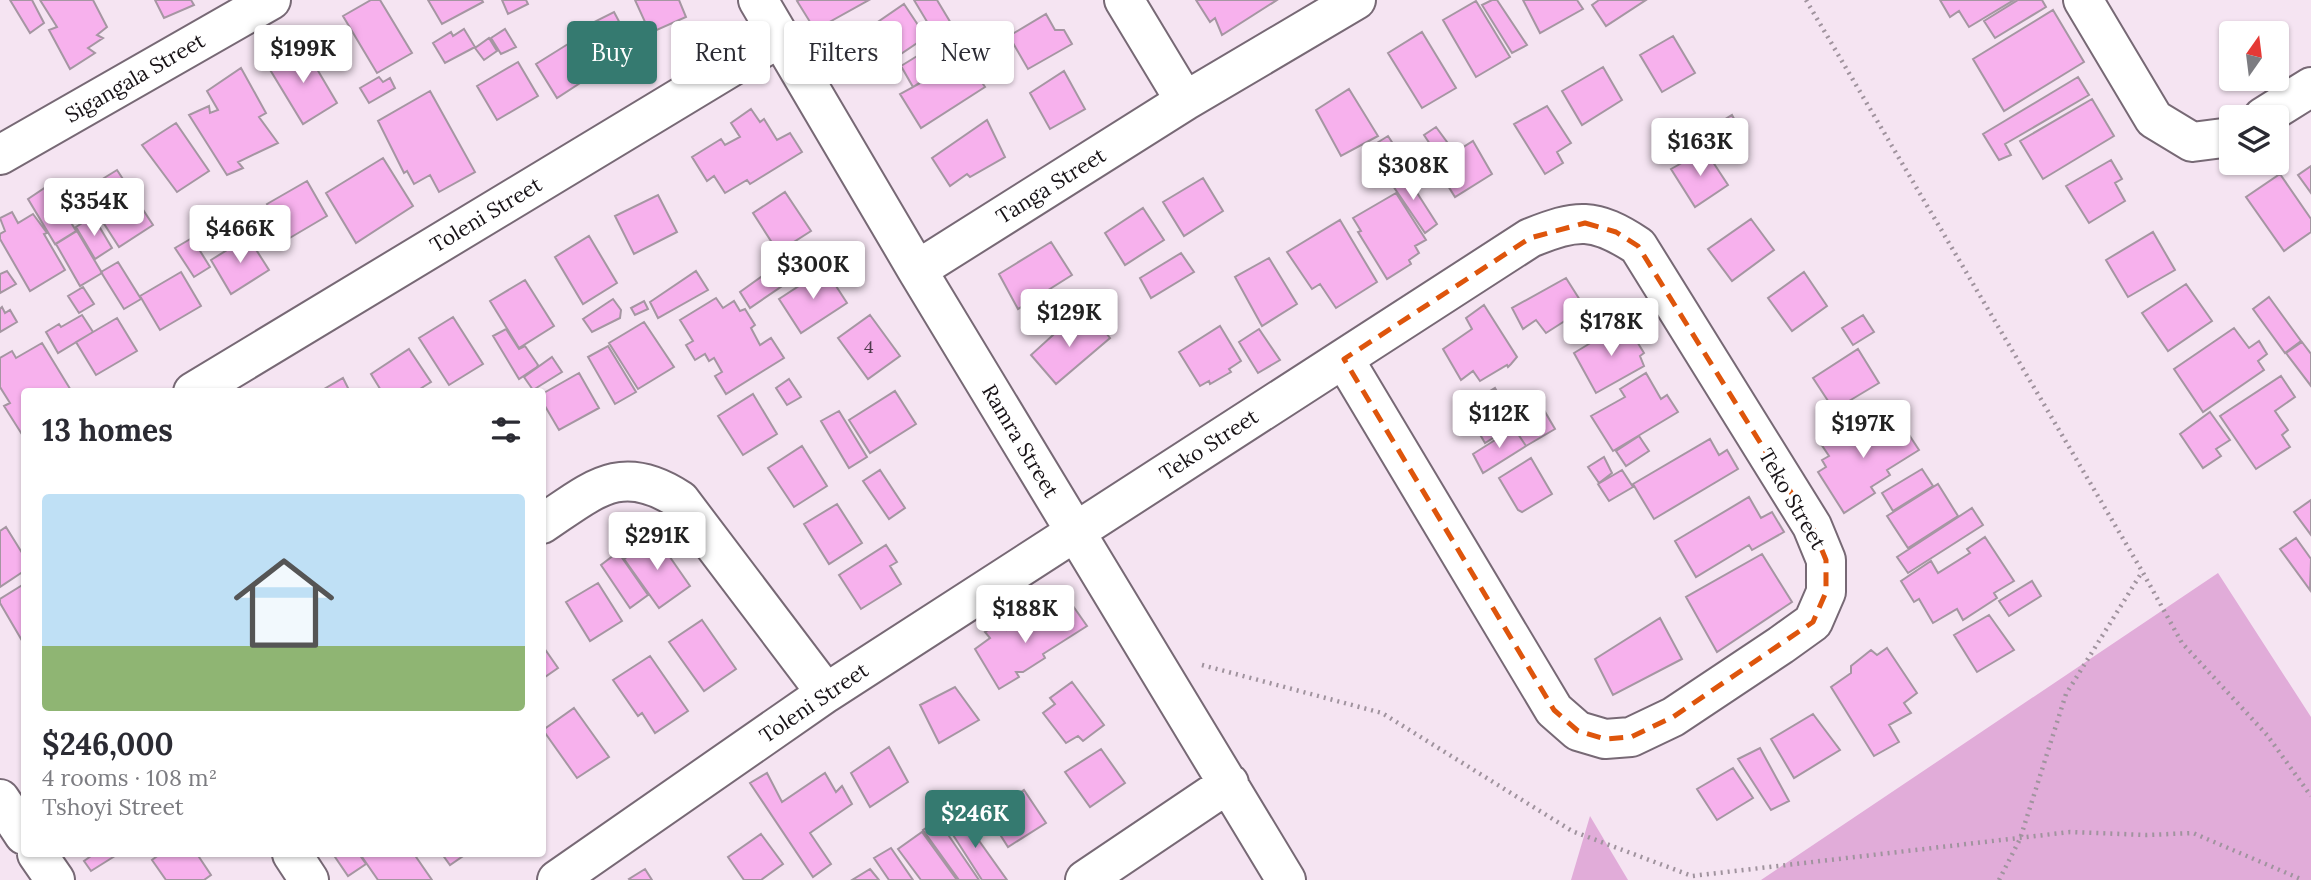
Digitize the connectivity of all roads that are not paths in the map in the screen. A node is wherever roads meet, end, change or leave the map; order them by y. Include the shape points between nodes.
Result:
1 (271, 0) edge
2 (758, 0) edge
3 (1124, 0) edge
4 (1356, 0) edge
5 (2083, 0) edge
6 (779, 38) junction
7 (2311, 87) edge
8 (1185, 101) junction
9 (2282, 105) edge
10 (2219, 139) edge
11 (0, 155) edge
12 (917, 270) junction
13 (1344, 359) junction
14 (200, 388) edge
15 (546, 521) edge
16 (1075, 531) junction
17 (827, 693) junction
18 (1229, 783) junction
19 (0, 799) edge
20 (21, 830) edge
21 (39, 857) edge
22 (294, 857) edge
23 (55, 880) edge
24 (309, 880) edge
25 (557, 880) edge
26 (1085, 880) edge
27 (1286, 880) edge

1 - 11 street, Sigangala Street
2 - 6 street, Ramra Street
3 - 8 street
4 - 8 street, Tanga Street
5 - 10 street via 2154,119 2192,142
6 - 12 street, Ramra Street
6 - 14 street, Toleni Street
7 - 9 street
8 - 12 street, Tanga Street
12 - 16 street, Ramra Street
13 - 13 street, Teko Street via 1553,710 1578,732 1605,739 1631,737 1673,717 1813,622 1826,592 1826,560 1812,526 1638,246 1616,232 1585,223 1563,225 1530,238
13 - 16 street, Teko Street
15 - 17 street via 606,485 629,480 661,488 680,500
16 - 17 street, Toleni Street
16 - 18 street, Ramra Street
17 - 25 street, Toleni Street
18 - 26 street
18 - 27 street, Ramra Street
19 - 20 street
21 - 23 street
22 - 24 street

